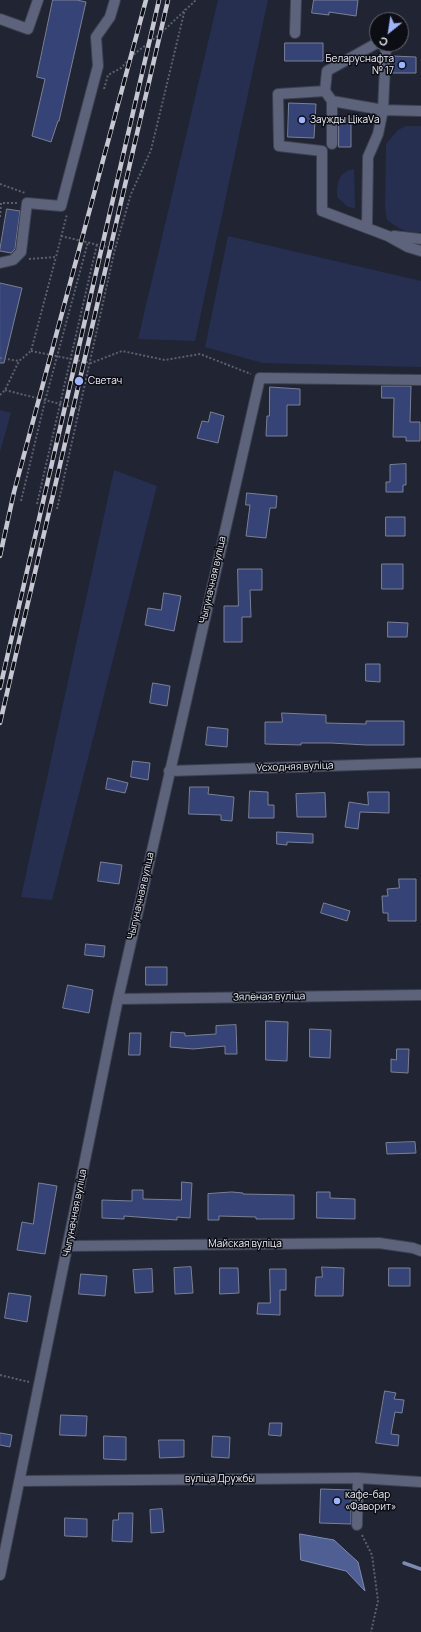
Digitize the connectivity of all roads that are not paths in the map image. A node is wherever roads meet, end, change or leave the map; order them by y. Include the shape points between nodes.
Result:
1 (38, 0) edge
2 (115, 0) edge
3 (296, 0) edge
4 (0, 19) edge
5 (295, 33) dead end
6 (369, 47) edge
7 (386, 52) edge
8 (325, 91) junction
9 (332, 101) junction
10 (383, 110) junction
11 (421, 111) edge
12 (332, 144) dead end
13 (366, 228) junction
14 (388, 236) junction
15 (421, 239) edge
16 (421, 251) edge
17 (0, 263) edge
18 (421, 380) edge
19 (421, 763) edge
20 (169, 771) junction
21 (421, 995) edge
22 (118, 999) junction
23 (68, 1246) junction
24 (421, 1251) edge
25 (358, 1478) junction
26 (20, 1481) junction
27 (421, 1482) edge
28 (357, 1525) road end
29 (0, 1575) edge

1 - 4 street via 28,28
2 - 17 street via 110,17 96,37 98,66 61,206 27,203 21,252 14,260
3 - 5 street
6 - 8 street via 327,71
7 - 10 street
8 - 9 street
8 - 13 street via 278,94 279,146 322,151 322,211
9 - 10 street
9 - 12 street
10 - 11 street
10 - 13 street via 378,134 368,157
13 - 14 street
14 - 15 street
14 - 16 street
18 - 20 street, Чыгуначная вуліца via 260,378
19 - 20 street, Усходняя вуліца
20 - 22 street, Чыгуначная вуліца
21 - 22 street, Зялёная вуліца
22 - 23 street, Чыгуначная вуліца
23 - 24 street, Майская вуліца via 379,1243
23 - 26 street, Чыгуначная вуліца
25 - 26 street, вуліца Дружбы
25 - 27 street, вуліца Дружбы
25 - 28 street
26 - 29 street, Чыгуначная вуліца

